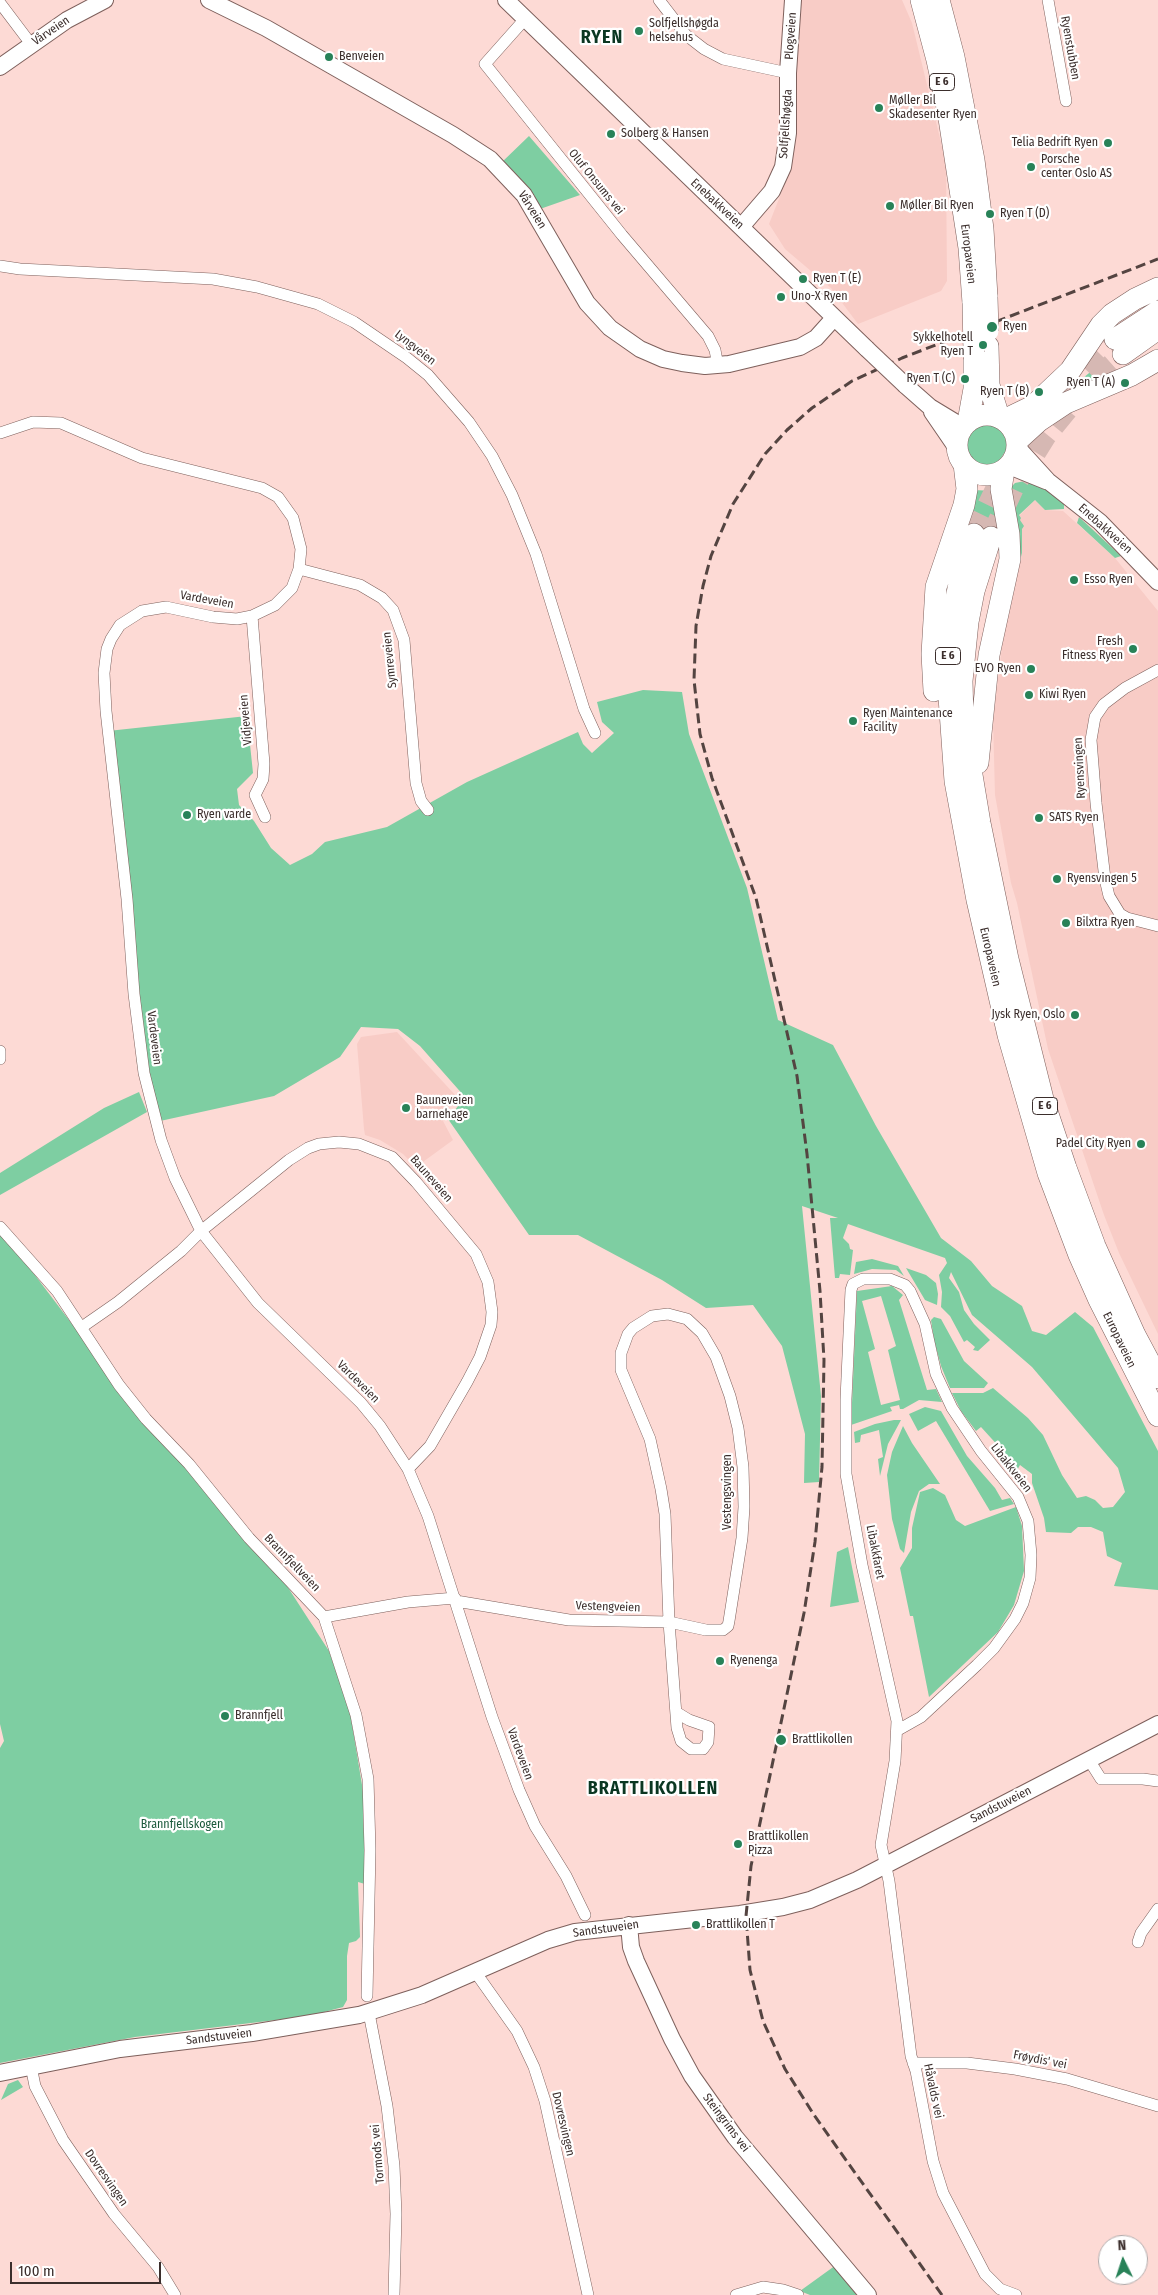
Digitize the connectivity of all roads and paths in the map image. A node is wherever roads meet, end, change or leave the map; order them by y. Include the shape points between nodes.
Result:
1 (105, 0) edge
2 (209, 0) edge
3 (506, 0) edge
4 (659, 0) edge
5 (793, 0) edge
6 (921, 0) edge
7 (939, 0) edge
8 (1048, 0) edge
9 (0, 3) edge
10 (526, 19) junction
11 (31, 44) junction
12 (0, 67) edge
13 (788, 72) junction
14 (1066, 101) dead end
15 (741, 226) junction
16 (0, 266) edge
17 (1158, 288) edge
18 (980, 300) junction
19 (1158, 311) edge
20 (834, 318) junction
21 (1158, 329) edge
22 (981, 349) junction
23 (1158, 360) edge
24 (718, 366) junction
25 (930, 407) junction
26 (1001, 418) junction
27 (965, 424) junction
28 (0, 432) edge
29 (1012, 456) junction
30 (961, 457) junction
31 (299, 568) junction
32 (1158, 582) edge
33 (252, 616) junction
34 (1158, 670) edge
35 (595, 733) dead end
36 (955, 782) junction
37 (975, 791) junction
38 (428, 810) dead end
39 (265, 817) dead end
40 (1158, 926) edge
41 (0, 1051) edge
42 (0, 1059) edge
43 (0, 1227) edge
44 (201, 1231) junction
45 (895, 1280) joint
46 (82, 1327) junction
47 (1158, 1378) edge
48 (1158, 1416) edge
49 (408, 1469) junction
50 (456, 1600) junction
51 (324, 1616) junction
52 (669, 1622) junction
53 (676, 1712) dead end
54 (1158, 1724) edge
55 (898, 1730) junction
56 (1089, 1760) junction
57 (1158, 1781) edge
58 (885, 1866) junction
59 (1158, 1909) edge
60 (585, 1915) dead end
61 (629, 1925) junction
62 (1138, 1942) dead end
63 (476, 1973) junction
64 (366, 1996) dead end
65 (369, 2013) junction
66 (913, 2063) junction
67 (31, 2066) junction
68 (0, 2073) edge
69 (1158, 2106) edge
70 (175, 2295) edge
71 (394, 2295) edge
72 (588, 2295) edge
73 (736, 2295) edge
74 (798, 2295) edge
75 (868, 2295) edge
76 (1016, 2295) edge

1 - 11 street, Vårveien via 81,11
2 - 24 street, Vårveien via 266,28 474,148 502,170 524,195 578,291 610,328 640,349 663,358 693,365
3 - 10 street, Enebakkveien
4 - 13 street, Solfjellshøgda via 686,35 704,49 723,59
5 - 13 street, Plogveien
6 - 18 highway, Europaveien / E 6 via 948,112
7 - 18 highway, Europaveien / E 6 via 974,160 983,230
8 - 14 street, Ryenstubben
9 - 11 street
10 - 15 street, Enebakkveien
10 - 24 street, Oluf Onsums vei via 485,64 708,336
11 - 12 street, Vårveien
13 - 15 street, Solfjellshøgda via 788,134 783,167 772,191
15 - 20 street, Enebakkveien
16 - 35 street, Lyngveien via 213,279 258,287 318,304 354,322 408,358 428,375 469,422 492,456 512,495 536,554 584,709
17 - 26 highway via 1135,299 1100,325 1070,371 1033,406
18 - 22 highway, Europaveien / E 6, bridge
19 - 21 highway via 1119,346
20 - 24 street, Vårveien via 816,338 800,348
20 - 25 street, Enebakkveien, bridge
22 - 26 highway, Europaveien / E 6 via 990,392
22 - 27 highway, Europaveien / E 6
23 - 29 highway via 1059,407 1039,421
25 - 27 street, Enebakkveien
25 - 30 street, Enebakkveien
26 - 27 highway via 979,416
26 - 29 highway, E 6 via 1013,429
27 - 30 highway, E 6 via 957,441
28 - 31 street, Vardeveien via 33,422 60,423 142,458 266,490 278,497 293,518 301,549
29 - 30 highway via 996,473 979,474
29 - 32 street, Enebakkveien via 1105,527
29 - 37 highway, E 6 via 1001,489 1010,559 985,680
30 - 36 highway, E 6 via 967,489 936,587 932,654 937,709
31 - 33 street, Vardeveien via 285,596 275,605
31 - 38 street, Symreveien via 360,585 375,593 393,610 404,640 417,789
33 - 39 street, Vidjeveien via 264,764 263,779 256,795
33 - 44 street, Vardeveien via 222,618 166,607 142,611 120,625 111,638 105,660 106,711 144,1073 161,1140
34 - 40 street, Ryensvingen via 1104,704 1095,717 1091,740 1109,896 1120,914
36 - 37 highway, Europaveien / E 6 via 948,706 948,656 957,589 982,535 964,658 963,721
36 - 48 highway, Europaveien / E 6 via 977,900 1006,1026 1048,1173 1099,1300
37 - 47 highway, Europaveien / E 6 via 1008,959 1043,1099 1096,1246
41 - 42 street
43 - 46 street, Brannfjellveien via 57,1291
44 - 46 street, Bauneveien via 118,1302
44 - 49 street, Vardeveien via 258,1303 361,1403
44 - 49 street, Bauneveien via 289,1160 319,1144 359,1144 375,1150 392,1157 416,1182 476,1254 488,1282 492,1312 491,1325 472,1374 430,1446
45 - 55 street, Libakkfaret via 863,1279 853,1284 851,1290 846,1474
45 - 55 street, Libakkveien via 905,1285 918,1305 936,1374 960,1422 1018,1497 1028,1521 1031,1555 1030,1578 1023,1603 994,1648 921,1717
46 - 51 street, Brannfjellveien via 119,1385 146,1419 189,1464 249,1538
49 - 50 street, Vardeveien via 428,1516
50 - 51 street, Vestengveien via 408,1602
50 - 52 street, Vestengveien via 569,1620
50 - 60 street, Vardeveien via 501,1742 527,1809
51 - 64 street, Brannfjellveien via 356,1715 368,1779 370,1850
52 - 52 street, Vestengsvingen via 661,1488 650,1439 620,1362 628,1334 633,1328 652,1316 668,1314 678,1315 694,1325 716,1356 738,1428 744,1507 728,1626 722,1630 706,1630
52 - 53 street
54 - 56 street, Sandstuveien
55 - 58 street, Libakkfaret via 881,1845
56 - 57 street via 1101,1779
56 - 58 street, Sandstuveien
58 - 61 street, Sandstuveien via 835,1890 789,1905 740,1914
58 - 66 street, Håvalds vei via 890,1881
59 - 62 street
61 - 63 street, Sandstuveien via 590,1929 554,1938
61 - 75 street, Steingrims vei via 631,1947 643,1978 696,2081 735,2137
63 - 65 street, Sandstuveien
63 - 72 street, Dovresvingen via 517,2031 534,2067
65 - 67 street, Sandstuveien via 326,2022 127,2048
65 - 71 street, Tormods vei via 387,2106 394,2166
66 - 69 street, Frøydis' vei via 972,2063 1024,2070
66 - 76 street, Håvalds vei via 933,2161 943,2193 985,2274 1000,2289
67 - 68 street, Sandstuveien
67 - 70 street, Dovresvingen via 35,2086 63,2140 113,2212 158,2267
73 - 74 street via 763,2287

